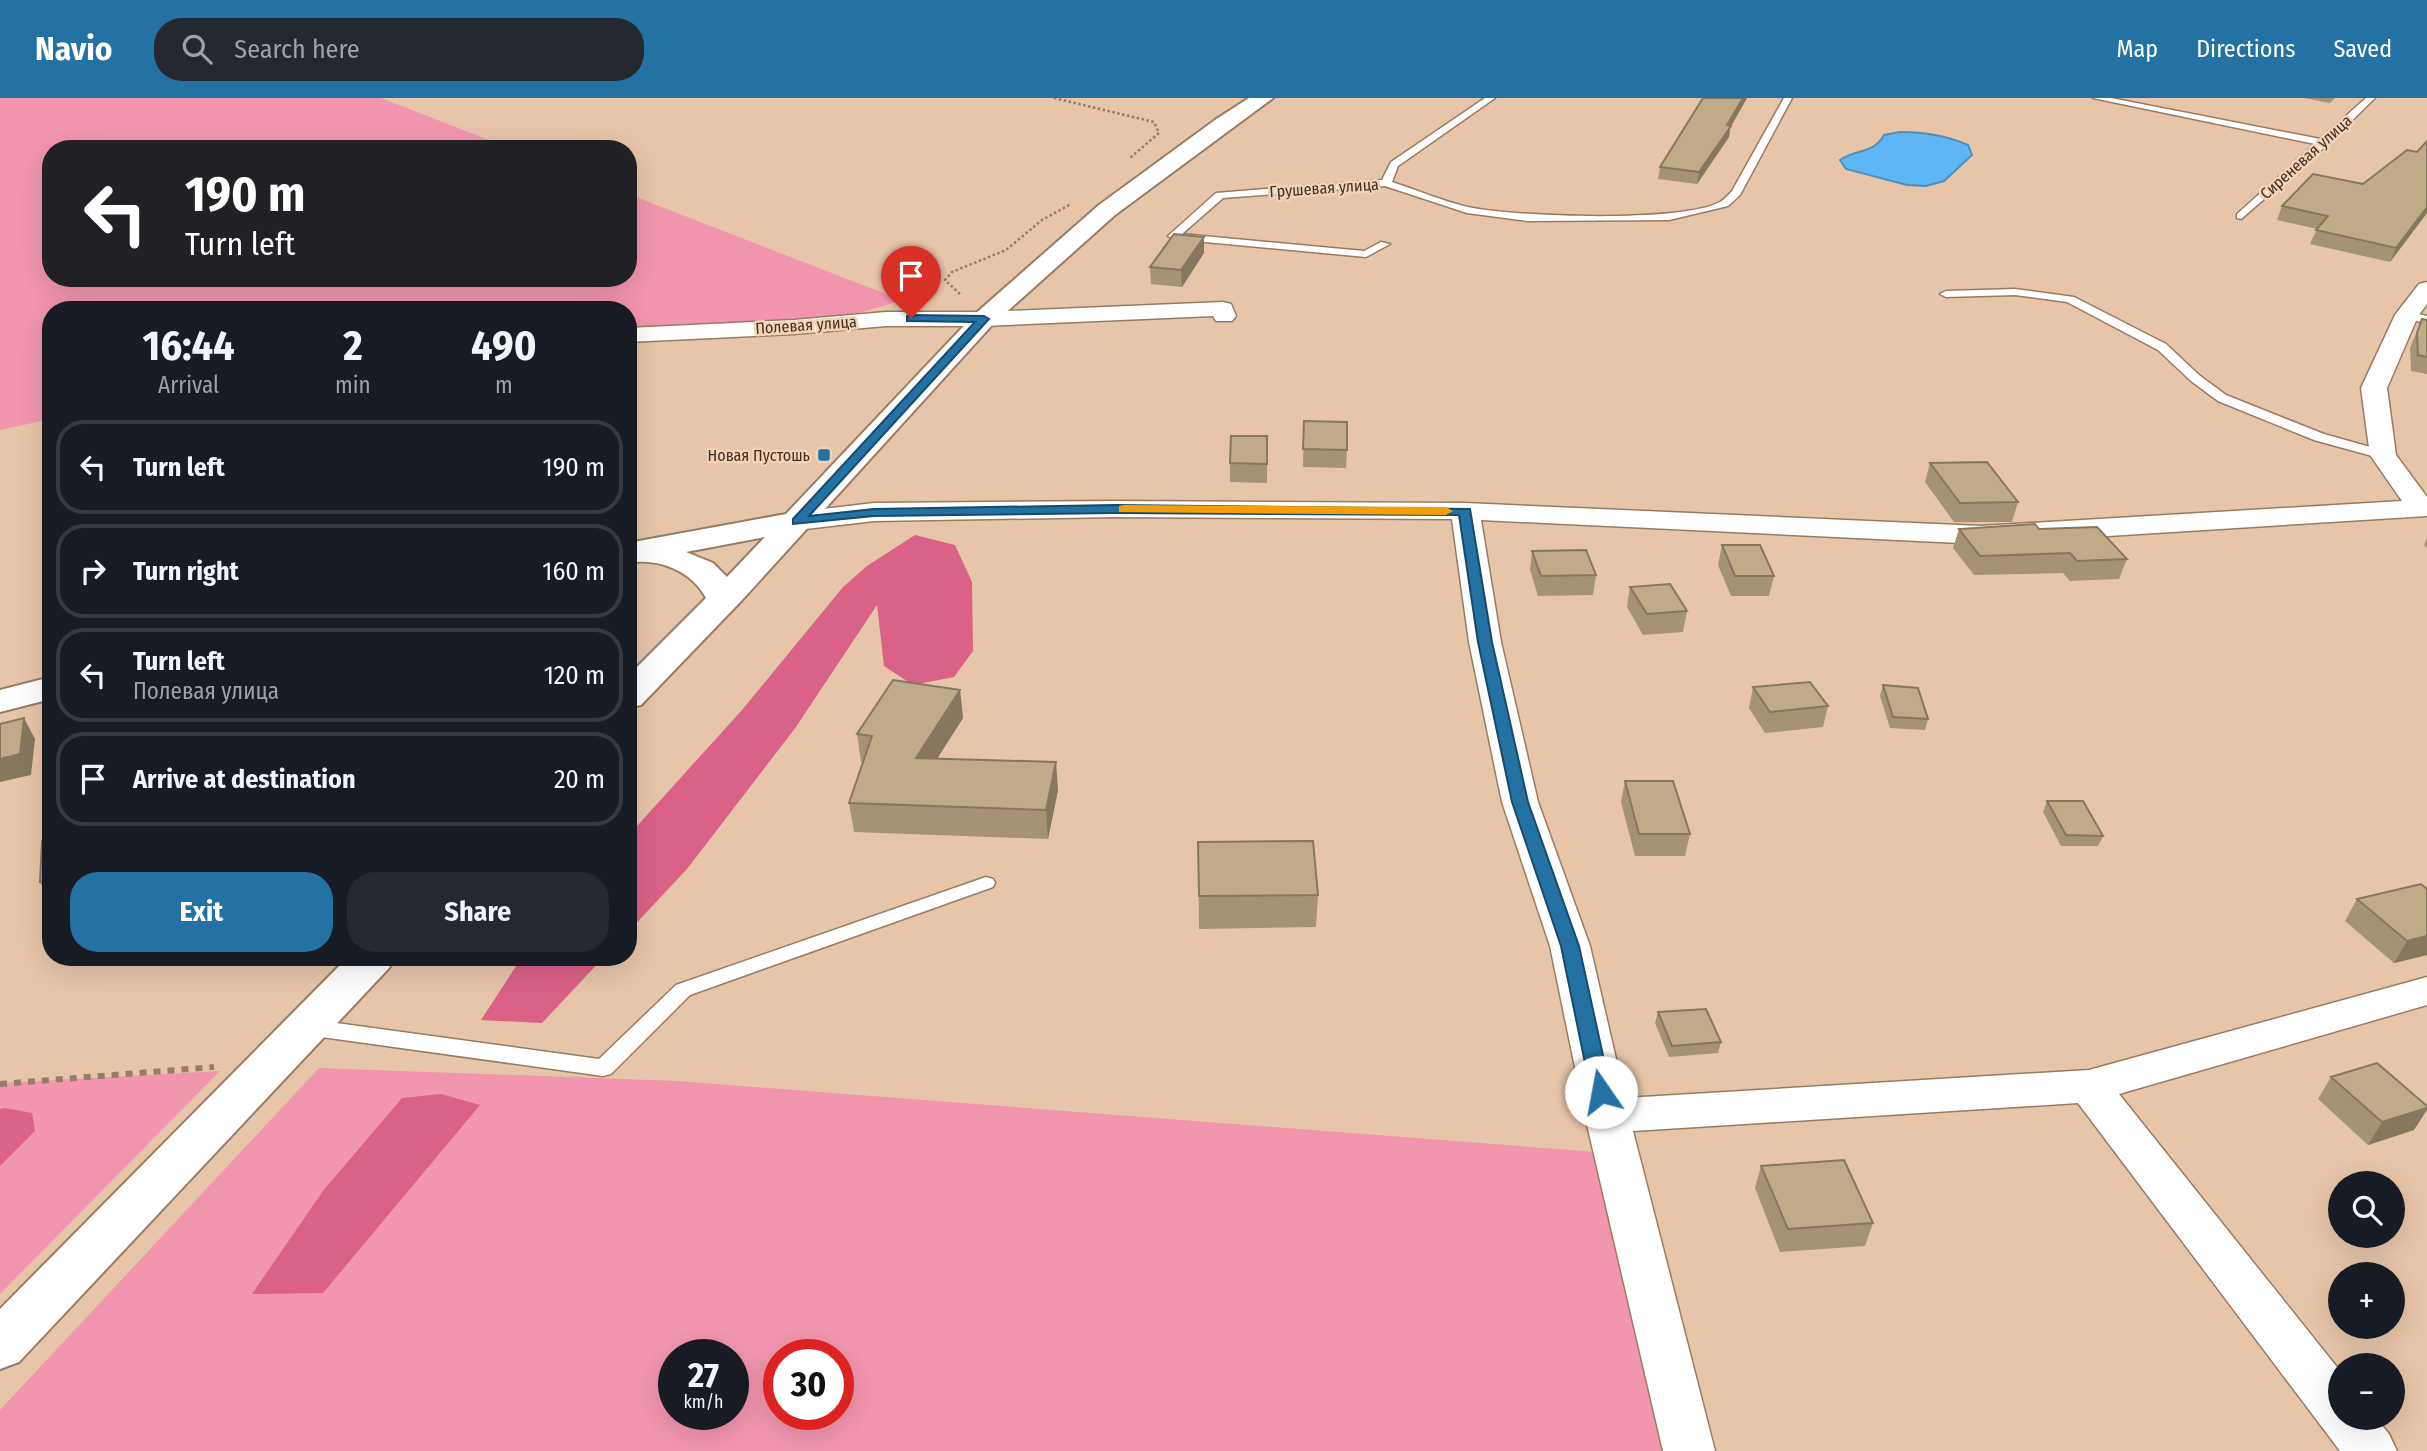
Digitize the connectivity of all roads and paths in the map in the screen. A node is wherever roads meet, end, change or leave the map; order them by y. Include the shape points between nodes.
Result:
1 (1054, 98) edge
2 (1263, 98) edge
3 (1491, 98) edge
4 (1788, 98) edge
5 (2097, 98) edge
6 (2371, 98) edge
7 (2324, 143) junction
8 (1128, 160) dead end
9 (1386, 183) junction
10 (1075, 202) dead end
11 (2241, 216) dead end
12 (1385, 244) dead end
13 (2427, 289) edge
14 (1946, 294) dead end
15 (987, 316) junction
16 (1224, 316) dead end
17 (2417, 318) edge
18 (637, 335) edge
19 (2382, 454) junction
20 (2424, 508) edge
21 (1465, 511) junction
22 (797, 521) junction
23 (637, 551) edge
24 (637, 553) edge
25 (724, 599) junction
26 (637, 688) edge
27 (42, 690) edge
28 (0, 701) edge
29 (986, 883) dead end
30 (365, 966) edge
31 (2421, 1001) edge
32 (306, 1027) junction
33 (271, 1063) junction
34 (0, 1083) edge
35 (2089, 1087) junction
36 (1606, 1116) junction
37 (0, 1345) edge
38 (2328, 1395) edge
39 (2354, 1430) edge
40 (1689, 1451) edge
41 (2371, 1451) edge

1 - 8 path via 1154,122 1159,133
2 - 15 street via 1107,210
3 - 9 lane via 1394,164
4 - 9 lane, Грушевая улица via 1736,194 1724,204 1699,212 1669,217 1528,218 1467,210
5 - 7 lane
6 - 7 lane, Сиреневая улица
7 - 11 lane, Сиреневая улица
9 - 12 lane, Грушевая улица via 1220,195 1173,236 1366,254
10 - 15 path via 1042,220 1006,250 952,272 946,280 951,288
13 - 17 street
14 - 19 lane via 2015,292 2070,299 2162,347 2222,398 2319,437
15 - 16 street, Полевая улица via 1223,309
15 - 18 street, Полевая улица
15 - 22 street
17 - 19 street via 2374,388
19 - 20 street
20 - 21 street via 1981,536
21 - 22 street via 874,512
21 - 36 street via 1485,642 1520,802 1570,946
22 - 23 street
22 - 25 street
24 - 25 street via 697,566 711,575
25 - 26 street
27 - 28 street
29 - 32 lane via 683,990 603,1068
30 - 32 street
31 - 35 street
32 - 33 street
33 - 34 path
33 - 37 street
35 - 36 street
35 - 38 street
36 - 40 street
39 - 41 street

